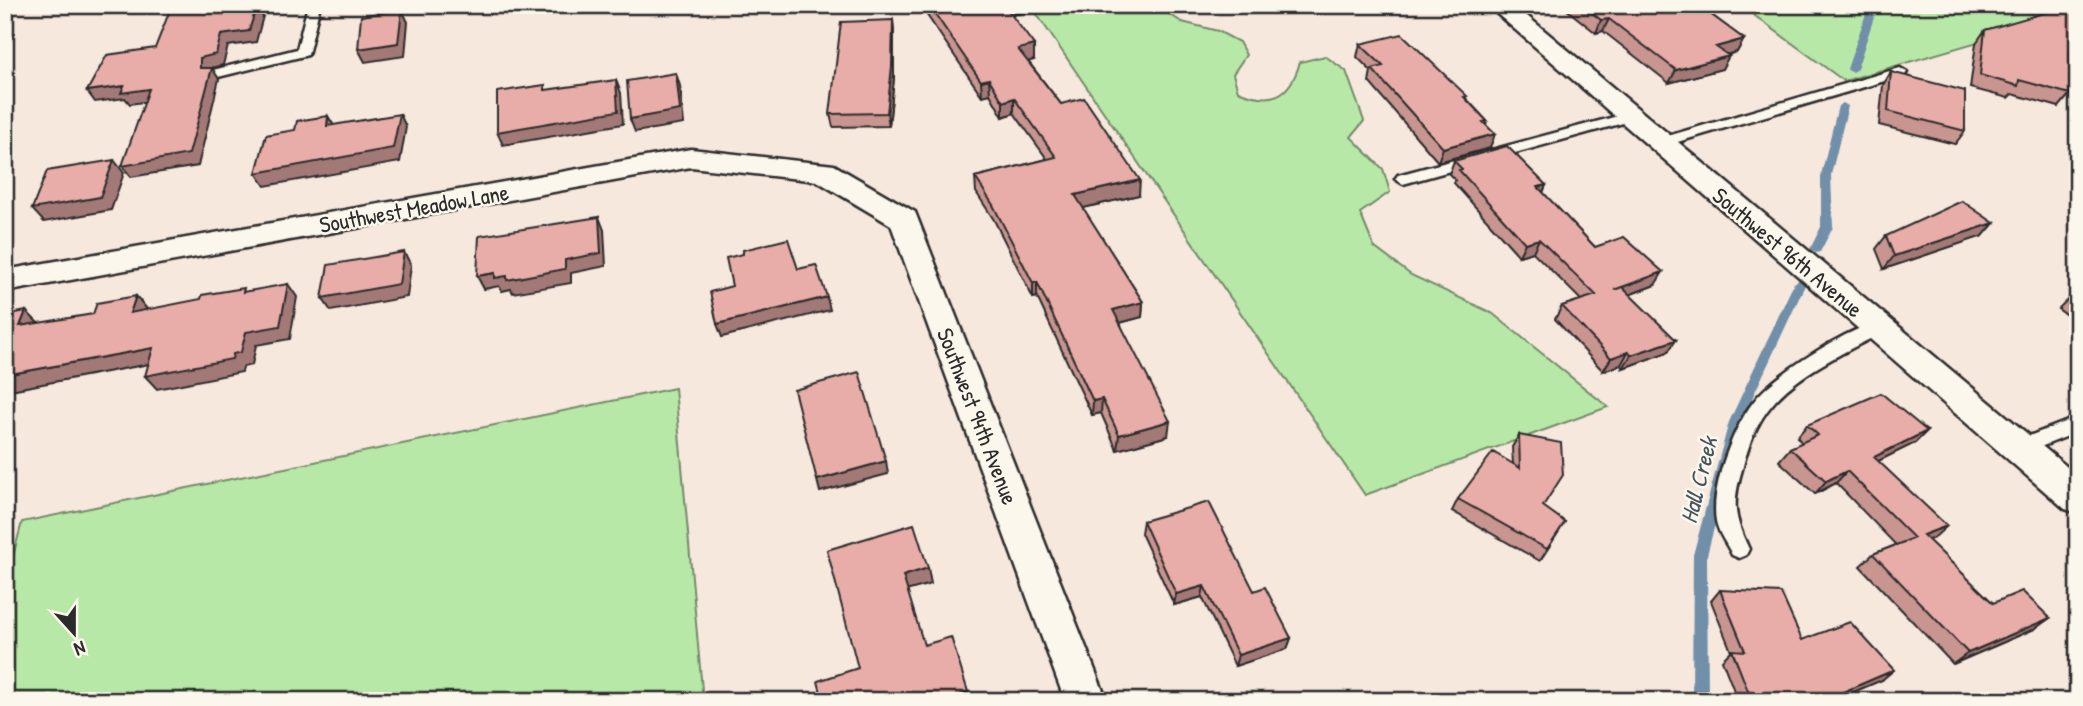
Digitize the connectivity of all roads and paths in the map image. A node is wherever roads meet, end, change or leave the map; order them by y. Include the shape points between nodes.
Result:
1 (314, 5) edge
2 (1499, 5) edge
3 (1900, 72) edge
4 (214, 74) edge
5 (1629, 117) junction
6 (1659, 142) junction
7 (824, 172) joint
8 (1403, 179) dead end
9 (5, 281) edge
10 (1877, 328) junction
11 (2078, 424) edge
12 (2018, 448) junction
13 (2078, 498) edge
14 (1739, 550) dead end
15 (1086, 701) edge

1 - 4 lane via 303,52
2 - 5 street, Southwest 96th Avenue
3 - 6 lane
5 - 6 street, Southwest 96th Avenue
5 - 8 lane
6 - 10 street, Southwest 96th Avenue
7 - 9 street, Southwest Meadow Lane via 691,158
7 - 15 street, Southwest 94th Avenue via 904,219
10 - 12 street, Southwest 96th Avenue
10 - 14 lane via 1817,360 1767,398 1745,434 1727,486 1726,521
11 - 12 lane
12 - 13 street, Southwest 96th Avenue

